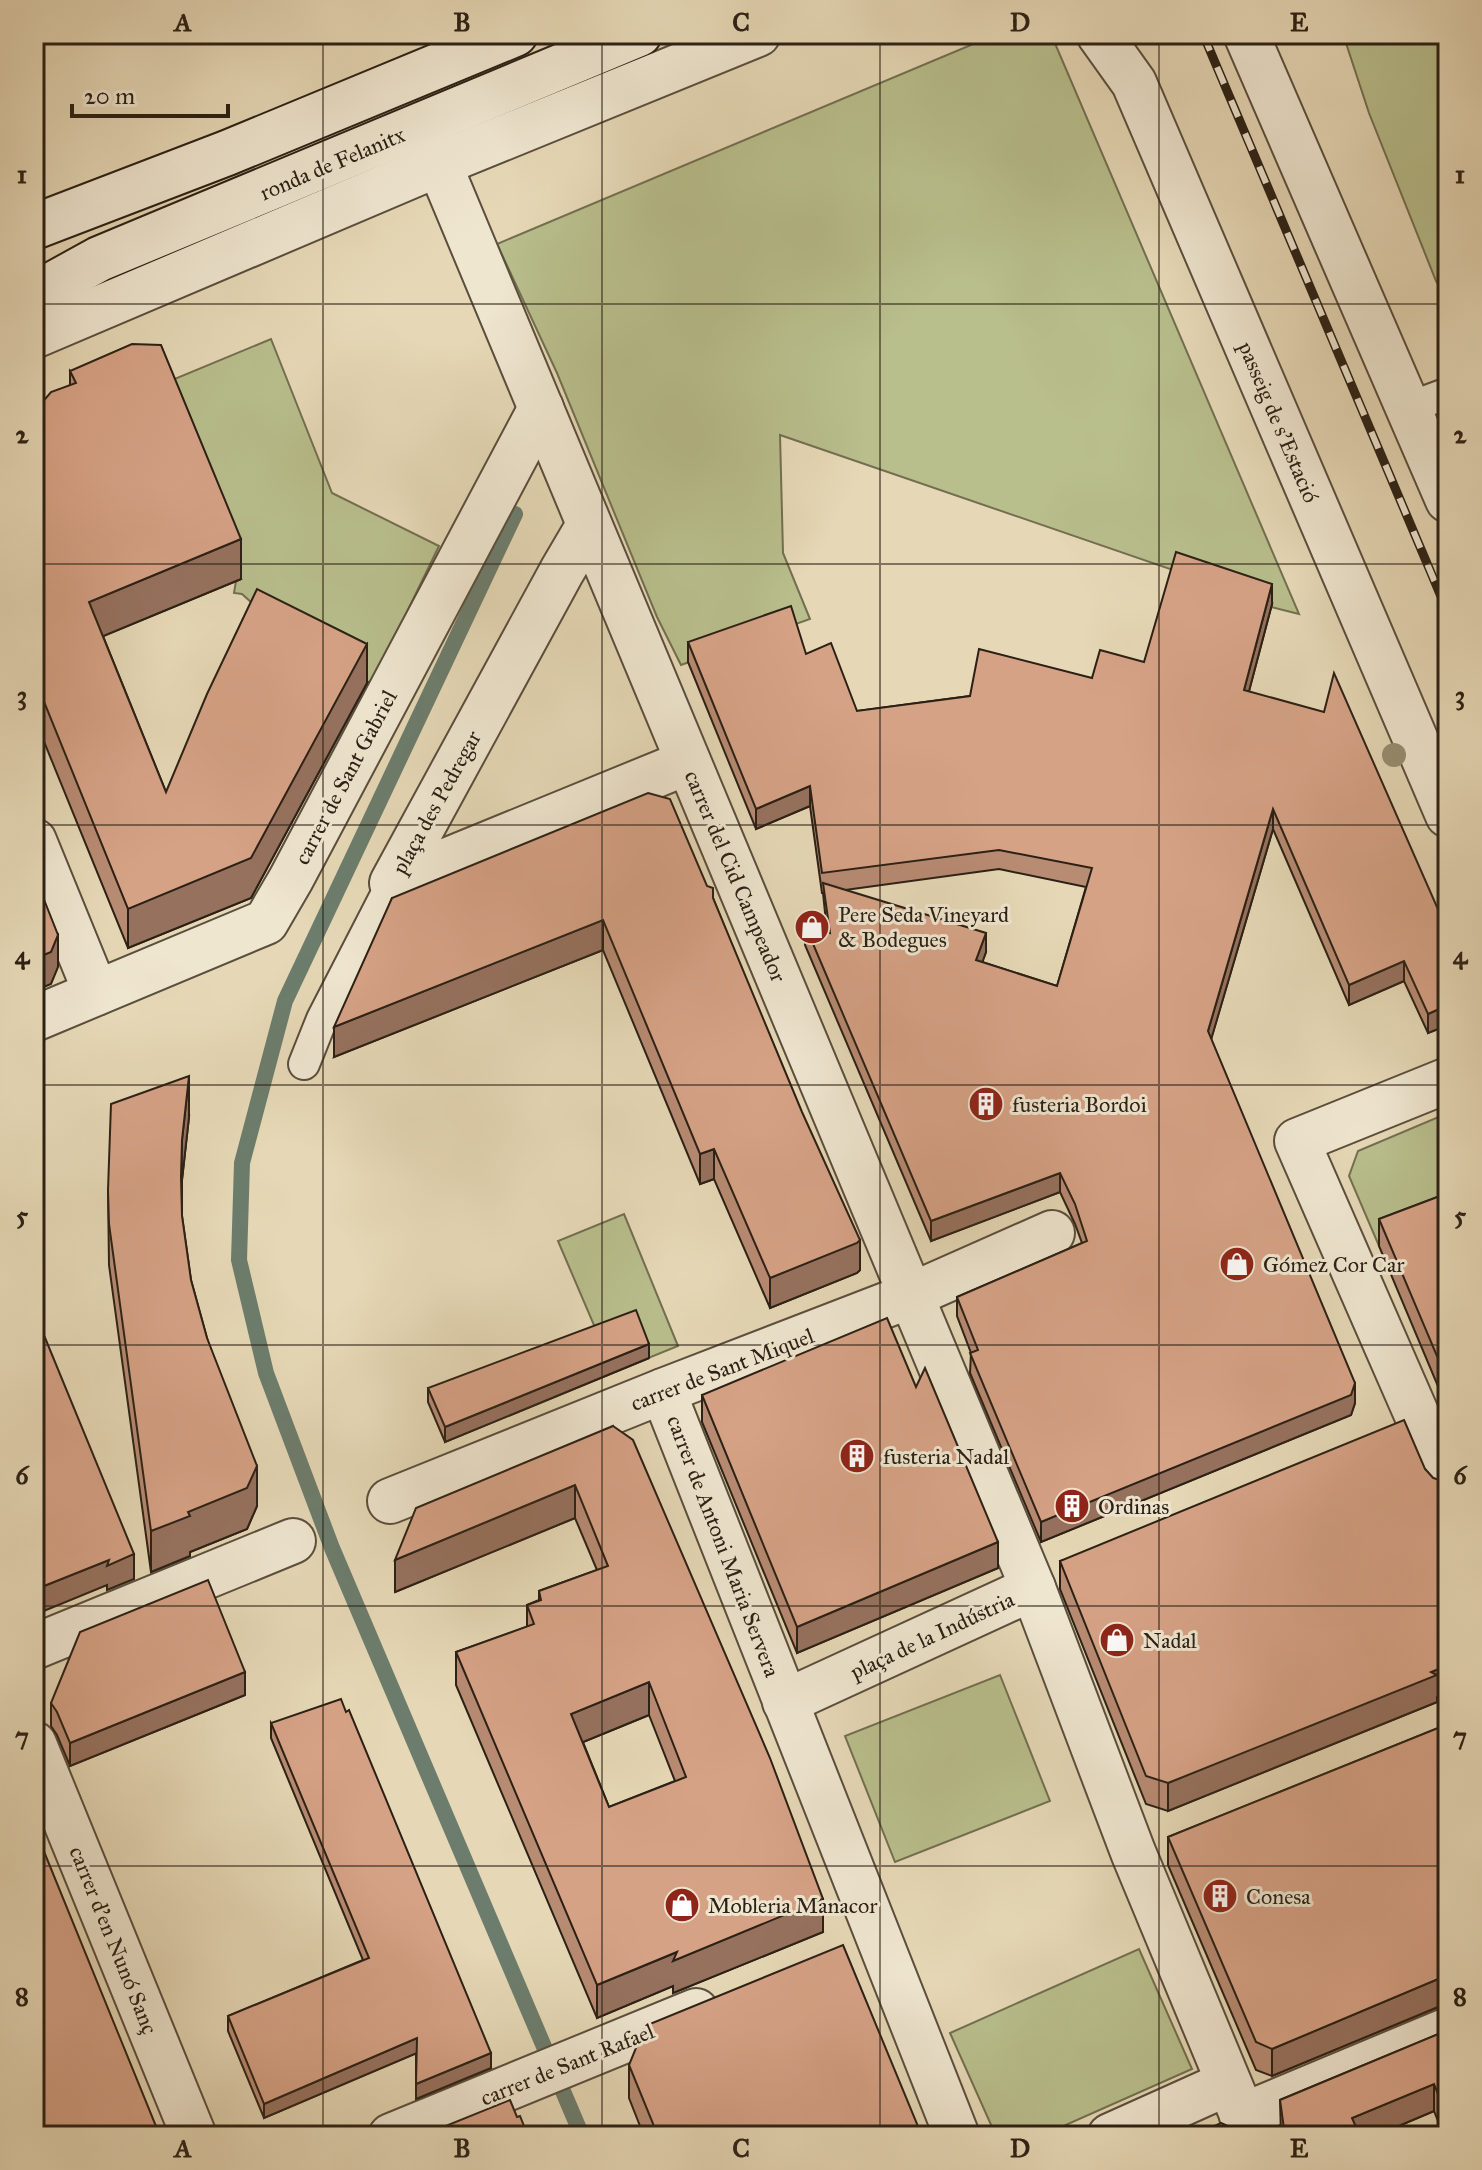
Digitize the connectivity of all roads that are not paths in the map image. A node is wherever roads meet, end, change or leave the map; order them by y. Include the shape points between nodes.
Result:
1 (515, 34) edge
2 (639, 34) edge
3 (758, 34) edge
4 (1099, 34) edge
5 (1246, 34) edge
6 (439, 164) junction
7 (34, 227) edge
8 (34, 303) edge
9 (34, 336) edge
10 (1448, 393) edge
11 (541, 408) junction
12 (1408, 408) junction
13 (1448, 500) edge
14 (589, 525) junction
15 (688, 762) junction
16 (1448, 815) edge
17 (34, 841) edge
18 (392, 883) junction
19 (96, 993) junction
20 (34, 1019) edge
21 (304, 1064) dead end
22 (1448, 1080) edge
23 (1052, 1233) dead end
24 (912, 1295) junction
25 (663, 1391) junction
26 (1417, 1415) junction
27 (1374, 1433) edge
28 (1448, 1486) edge
29 (390, 1501) dead end
30 (293, 1541) dead end
31 (1070, 1557) edge
32 (1030, 1582) junction
33 (34, 1647) edge
34 (785, 1702) junction
35 (34, 1744) edge
36 (1176, 1835) edge
37 (1133, 1852) junction
38 (733, 1996) edge
39 (1448, 2030) edge
40 (1240, 2112) edge
41 (194, 2136) edge
42 (391, 2136) edge
43 (957, 2136) edge
44 (1110, 2136) edge

1 - 7 street
2 - 8 street, ronda de Felanitx via 99,259 41,291
3 - 6 street
4 - 16 street, passeig de s'Estació via 1134,83
5 - 12 street
6 - 9 street
6 - 11 street, carrer del Cid Campeador
10 - 12 lane
11 - 14 street, carrer del Cid Campeador
11 - 19 street, carrer de Sant Gabriel via 266,922
12 - 13 street
14 - 15 street, carrer del Cid Campeador
14 - 18 street, plaça des Pedregar
15 - 18 street, plaça des Pedregar
15 - 24 street, carrer del Cid Campeador
17 - 19 street
18 - 21 lane
19 - 20 street, carrer de Sant Gabriel
22 - 26 street via 1297,1141
23 - 24 street, carrer de Sant Miquel
24 - 25 street, carrer de Sant Miquel
24 - 32 street, carrer del Cid Campeador
25 - 29 street, carrer de Sant Miquel
25 - 34 street, carrer de Antoni Maria Servera
26 - 27 street
26 - 28 street
30 - 33 street
31 - 32 street
32 - 34 street, plaça de la Indústria
32 - 37 street, plaça de la Indústria
34 - 43 street via 863,1943
35 - 41 street, carrer d'en Nunó Sanç
36 - 37 street
37 - 40 street, plaça de la Indústria
38 - 42 street, carrer de Sant Rafael
39 - 40 street
40 - 44 street

